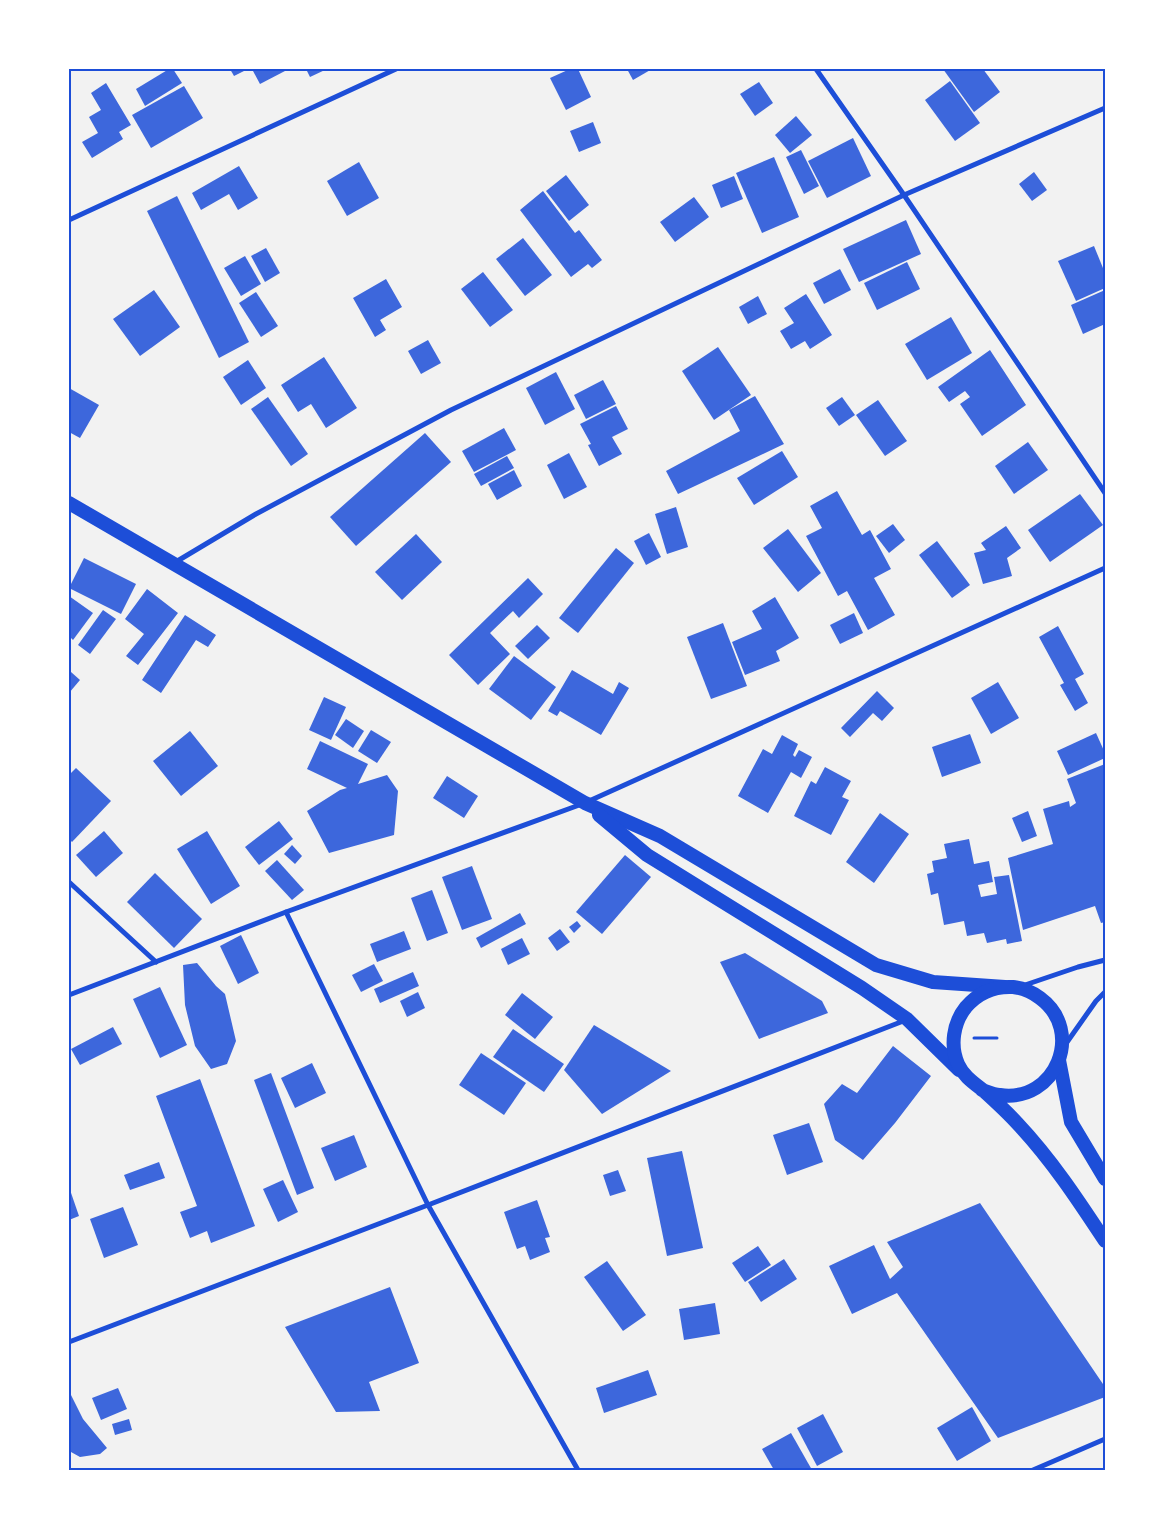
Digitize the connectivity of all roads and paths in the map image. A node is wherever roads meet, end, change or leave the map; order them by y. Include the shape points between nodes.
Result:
1 (396, 69) edge
2 (816, 69) edge
3 (1105, 108) edge
4 (904, 195) junction
5 (69, 220) edge
6 (1105, 493) edge
7 (69, 503) edge
8 (172, 564) junction
9 (1105, 568) edge
10 (585, 803) junction
11 (69, 882) edge
12 (286, 912) junction
13 (1105, 960) edge
14 (156, 962) junction
15 (1012, 987) junction
16 (1105, 992) edge
17 (69, 995) edge
18 (907, 1019) junction
19 (1061, 1054) junction
20 (966, 1077) junction
21 (982, 1090) junction
22 (1105, 1179) edge
23 (428, 1206) junction
24 (1105, 1241) edge
25 (69, 1342) edge
26 (1105, 1439) edge
27 (578, 1470) edge
28 (1033, 1470) edge

1 - 5 street
2 - 4 street
3 - 4 street
4 - 6 street
4 - 8 street via 451,410 289,496
7 - 8 highway
8 - 10 highway
9 - 10 street
10 - 12 street
10 - 15 highway via 660,836 876,965 933,982
10 - 18 highway via 647,855
11 - 14 street
12 - 14 street
12 - 23 street
13 - 15 street
14 - 17 street
15 - 19 highway via 1034,993 1057,1016 1062,1033
15 - 20 highway via 990,990 964,1008 953,1038 958,1065
16 - 19 street
18 - 20 highway
18 - 23 street
19 - 21 highway via 1050,1076 1036,1088 1019,1095 1000,1096
19 - 22 highway via 1071,1122
20 - 21 highway
21 - 24 highway via 1040,1148
23 - 25 street
23 - 27 street
26 - 28 street

